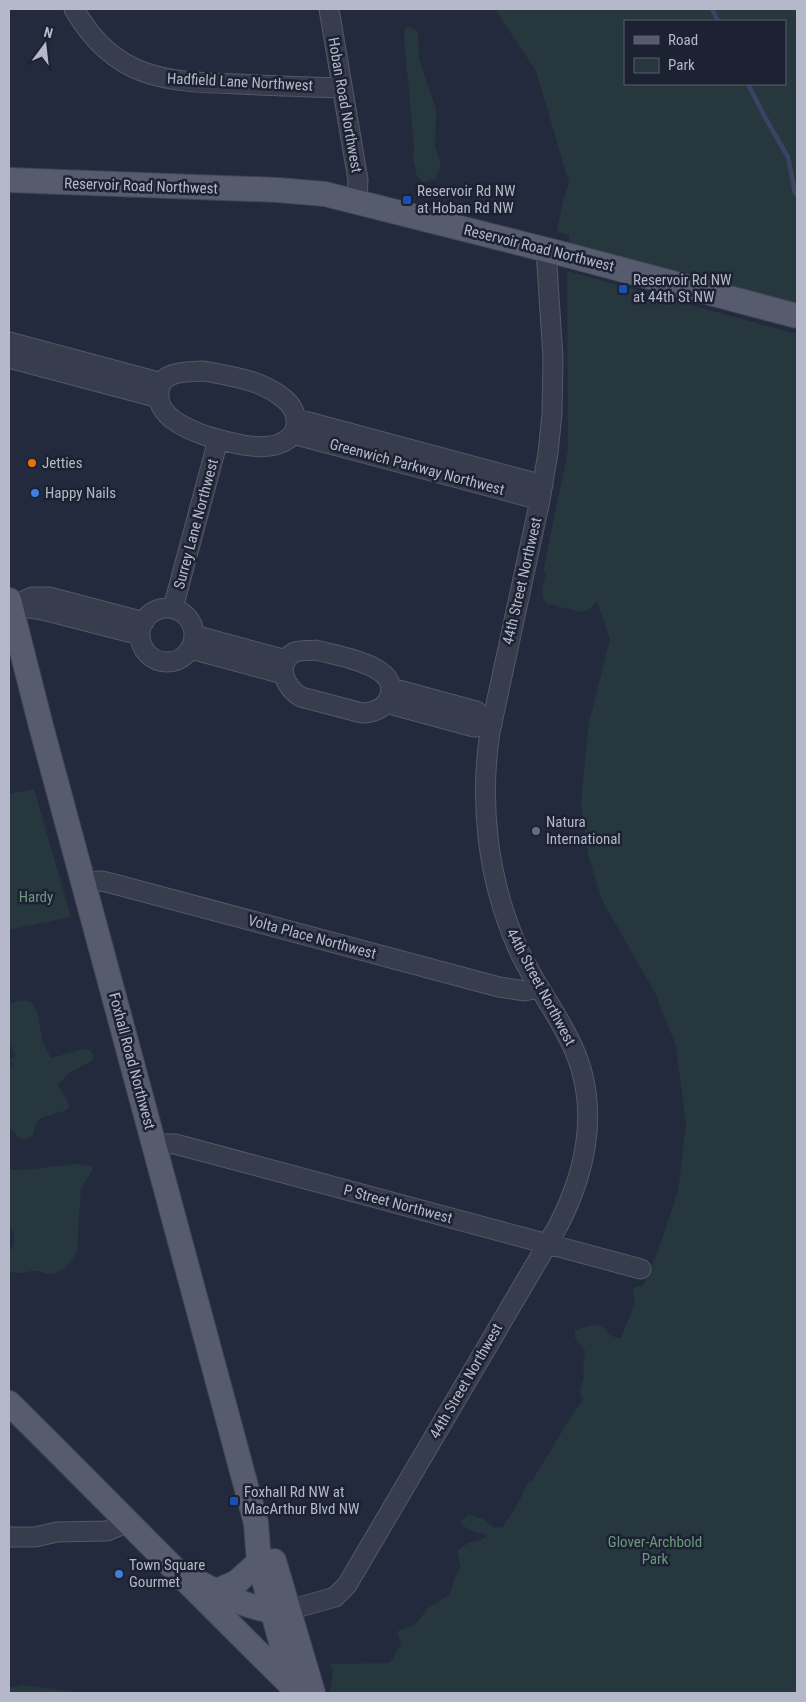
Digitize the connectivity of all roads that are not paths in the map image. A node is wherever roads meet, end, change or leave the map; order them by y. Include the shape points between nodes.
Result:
1 (74, 9) edge
2 (329, 9) edge
3 (342, 88) junction
4 (9, 180) edge
5 (357, 202) junction
6 (546, 250) junction
7 (797, 316) edge
8 (9, 342) edge
9 (9, 358) edge
10 (160, 391) junction
11 (295, 426) junction
12 (218, 440) junction
13 (542, 493) junction
14 (9, 605) edge
15 (173, 608) junction
16 (142, 629) junction
17 (192, 642) junction
18 (285, 667) junction
19 (389, 696) junction
20 (492, 725) junction
21 (84, 882) junction
22 (539, 987) junction
23 (154, 1144) junction
24 (547, 1244) junction
25 (641, 1268) dead end
26 (9, 1403) edge
27 (128, 1522) junction
28 (256, 1523) junction
29 (9, 1537) edge
30 (259, 1562) junction
31 (179, 1572) junction
32 (217, 1591) junction
33 (280, 1611) junction
34 (300, 1691) edge

1 - 3 street, Hadfield Lane Northwest via 91,34 112,54 156,77 194,83
2 - 3 street, Hoban Road Northwest
3 - 5 street, Hoban Road Northwest via 358,180
4 - 5 main road, Reservoir Road Northwest via 286,191 325,194
5 - 6 main road, Reservoir Road Northwest
6 - 7 main road, Reservoir Road Northwest
6 - 13 street, 44th Street Northwest via 553,386
8 - 10 street
9 - 10 street
10 - 11 street via 164,379 182,372 204,371 236,377 281,396 291,405
10 - 12 street via 159,402 172,419
11 - 12 street via 290,438 270,446 247,446
11 - 13 street, Greenwich Parkway Northwest
12 - 15 street, Surrey Lane Northwest
13 - 20 street, 44th Street Northwest
14 - 16 street
14 - 21 main road, Foxhall Road Northwest
15 - 16 street via 158,608 146,617
15 - 17 street via 188,615 193,626
16 - 17 street via 141,644 148,655 160,662 173,662 185,656
17 - 18 street
18 - 19 street via 292,692 301,698 362,714 371,713
18 - 19 street via 295,652 316,650 374,666 385,674 390,684
19 - 20 street via 474,726
20 - 22 street, 44th Street Northwest via 485,787 492,862 510,928
21 - 22 street, Volta Place Northwest via 117,884 499,988 525,991
21 - 23 main road, Foxhall Road Northwest
22 - 24 street, 44th Street Northwest via 576,1053 584,1081 588,1116 578,1182 565,1214
23 - 24 street, P Street Northwest via 175,1144
23 - 28 main road, Foxhall Road Northwest
24 - 25 street, P Street Northwest
24 - 33 street, 44th Street Northwest via 347,1585 335,1597
26 - 27 main road
27 - 29 street via 107,1531
27 - 31 main road
28 - 30 main road, Foxhall Road Northwest
28 - 33 main road, Foxhall Road Northwest via 274,1559
30 - 32 main road via 237,1582
30 - 33 main road, Foxhall Road Northwest
31 - 32 main road
31 - 34 main road via 212,1608
32 - 33 main road
33 - 34 main road, Foxhall Road Northwest

